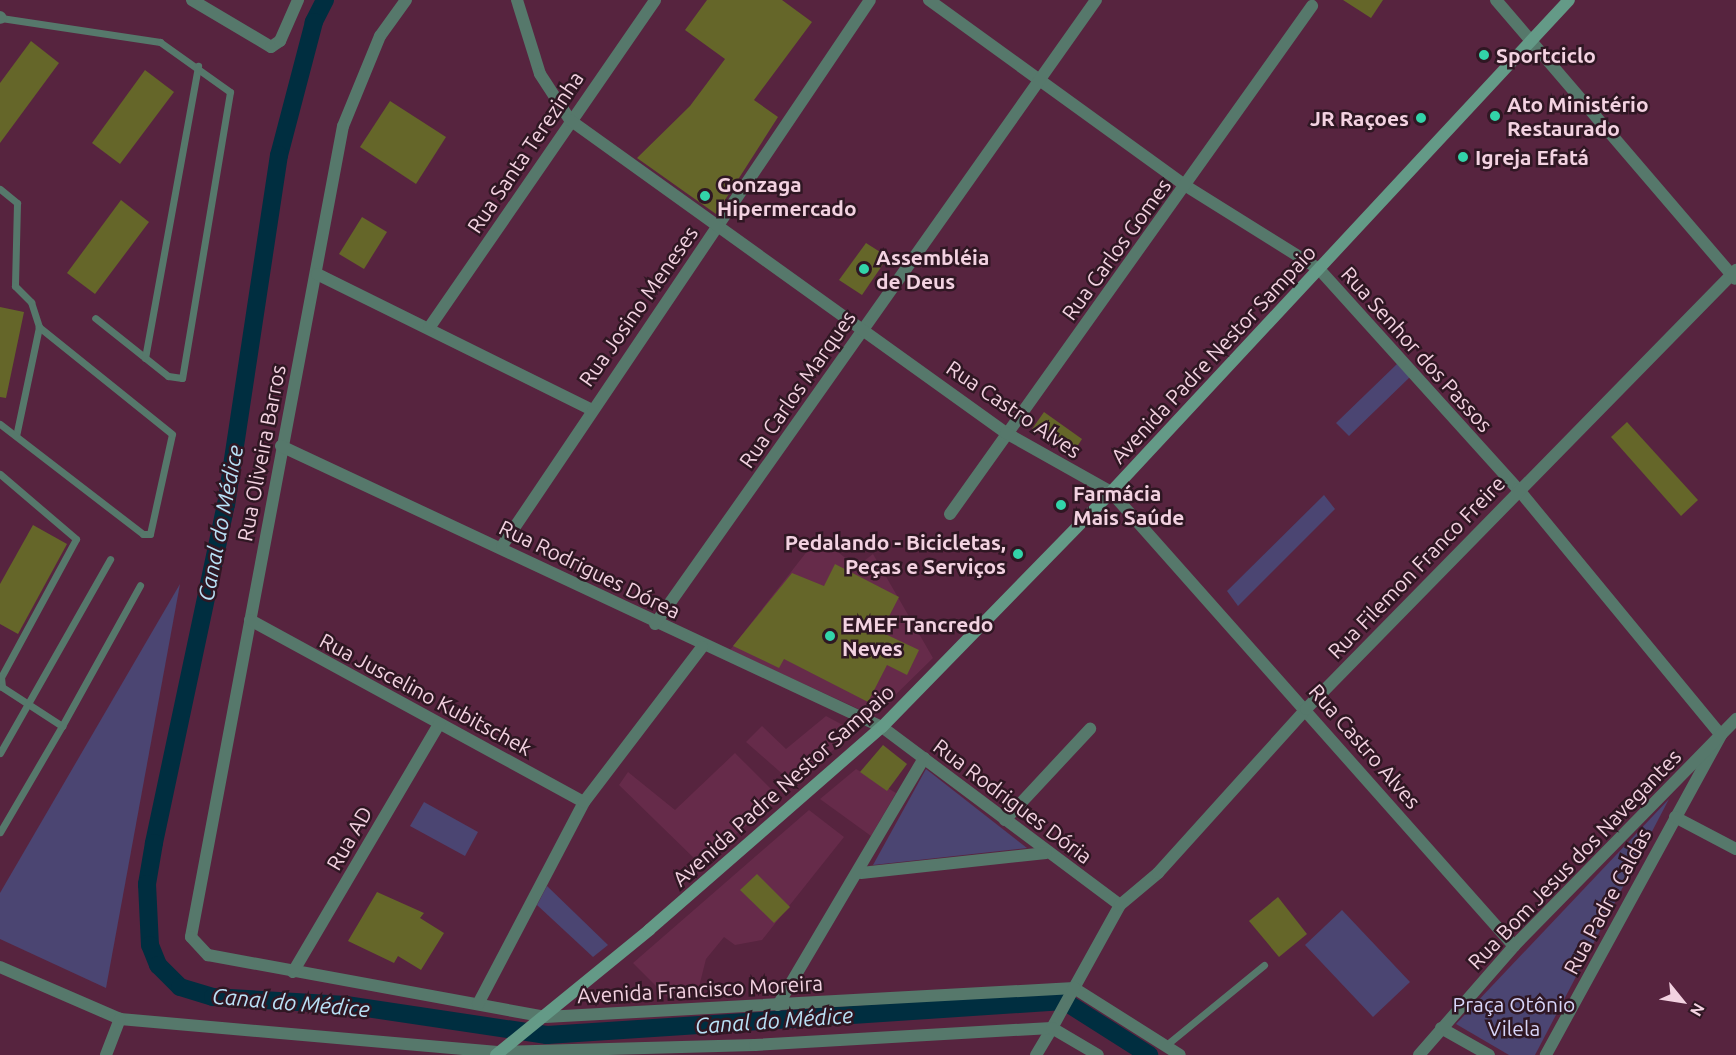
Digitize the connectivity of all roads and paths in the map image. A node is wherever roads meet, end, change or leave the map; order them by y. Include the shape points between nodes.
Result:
1 (192, 0) edge
2 (298, 0) edge
3 (406, 0) edge
4 (517, 0) edge
5 (655, 0) edge
6 (870, 0) edge
7 (929, 0) edge
8 (1096, 0) edge
9 (1496, 0) edge
10 (1569, 0) edge
11 (1312, 6) dead end
12 (0, 18) edge
13 (1532, 38) junction
14 (198, 66) junction
15 (1040, 79) junction
16 (570, 120) junction
17 (1186, 186) junction
18 (0, 189) edge
19 (716, 227) junction
20 (1319, 269) junction
21 (317, 274) junction
22 (1734, 275) edge
23 (95, 318) dead end
24 (39, 327) junction
25 (429, 328) junction
26 (863, 328) junction
27 (145, 358) junction
28 (590, 409) junction
29 (0, 424) edge
30 (1006, 433) junction
31 (16, 436) junction
32 (281, 446) junction
33 (0, 474) edge
34 (1518, 489) junction
35 (1111, 492) junction
36 (950, 514) dead end
37 (502, 546) junction
38 (110, 559) dead end
39 (140, 585) dead end
40 (250, 620) junction
41 (655, 624) junction
42 (702, 647) junction
43 (27, 705) junction
44 (1306, 709) junction
45 (1736, 719) edge
46 (439, 724) junction
47 (62, 726) junction
48 (882, 728) junction
49 (1090, 729) dead end
50 (1720, 735) junction
51 (0, 753) edge
52 (924, 758) junction
53 (584, 801) junction
54 (1675, 817) junction
55 (1005, 820) junction
56 (0, 832) edge
57 (1736, 849) edge
58 (1046, 853) junction
59 (861, 873) junction
60 (1120, 905) junction
61 (1514, 946) junction
62 (208, 955) joint
63 (1264, 965) dead end
64 (0, 968) edge
65 (293, 972) junction
66 (1073, 989) junction
67 (478, 1004) junction
68 (778, 1005) junction
69 (120, 1019) junction
70 (543, 1019) junction
71 (1053, 1027) junction
72 (1441, 1028) junction
73 (1165, 1046) junction
74 (753, 1050) edge
75 (501, 1052) edge
76 (106, 1055) edge
77 (1036, 1055) edge
78 (1098, 1055) edge
79 (1180, 1055) edge
80 (1419, 1055) edge
81 (1489, 1055) edge
82 (1546, 1055) edge

1 - 2 street via 272,47 280,41
3 - 21 street, Rua Oliveira Barros via 376,45 343,126
4 - 16 street, Rua Castro Alves via 540,74
5 - 16 street, Rua Santa Terezinha
6 - 19 street, Rua Josino Meneses
7 - 15 street, Rua Senhor dos Passos
8 - 15 street, Rua Carlos Marques
9 - 13 street
10 - 13 main road, Avenida Padre Nestor Sampaio
11 - 17 street, Rua Carlos Gomes
12 - 14 lane via 148,39 171,46
13 - 20 main road, Avenida Padre Nestor Sampaio
13 - 22 street
14 - 27 lane
14 - 27 lane via 227,87 231,100 185,372 177,380
15 - 17 street, Rua Senhor dos Passos
15 - 26 street, Rua Carlos Marques
16 - 19 street, Rua Castro Alves
16 - 25 street, Rua Santa Terezinha
17 - 20 street, Rua Senhor dos Passos
17 - 30 street, Rua Carlos Gomes
18 - 24 lane via 17,203 15,286 31,302
19 - 26 street, Rua Castro Alves
19 - 28 street, Rua Josino Meneses
20 - 34 street, Rua Senhor dos Passos
20 - 35 main road, Avenida Padre Nestor Sampaio
21 - 25 street
21 - 32 street, Rua Oliveira Barros
22 - 34 street, Rua Filemon Franco Freire
23 - 27 lane
24 - 31 lane
24 - 31 lane via 172,434 150,534 143,534
25 - 28 street
26 - 30 street, Rua Castro Alves
26 - 41 street, Rua Carlos Marques
28 - 37 street, Rua Josino Meneses
29 - 31 lane
30 - 35 street, Rua Castro Alves
30 - 36 street, Rua Carlos Gomes
32 - 37 street, Rua Rodrigues Dórea
32 - 40 street, Rua Oliveira Barros
33 - 43 lane via 76,540 1,677 2,687
34 - 44 street, Rua Filemon Franco Freire
34 - 50 street, Rua Senhor dos Passos
35 - 44 street, Rua Castro Alves
35 - 48 main road, Avenida Padre Nestor Sampaio
37 - 41 street, Rua Rodrigues Dórea
38 - 43 lane
39 - 47 lane
40 - 46 street, Rua Juscelino Kubitschek
40 - 62 street, Rua Oliveira Barros via 191,925 192,942
41 - 42 street, Rua Rodrigues Dórea
42 - 48 street, Rua Rodrigues Dórea
42 - 53 street
43 - 47 lane
43 - 51 lane
44 - 60 street, Rua Filemon Franco Freire via 1158,873
44 - 61 street, Rua Castro Alves
45 - 50 street, Rua Bom Jesus dos Navegantes
46 - 53 street, Rua Juscelino Kubitschek
46 - 65 street, Rua AD
47 - 56 lane
48 - 52 street, Rua Rodrigues Dória
48 - 70 main road, Avenida Padre Nestor Sampaio
49 - 55 street
50 - 54 street, Rua Padre Caldas
50 - 61 street, Rua Bom Jesus dos Navegantes
52 - 55 street, Rua Rodrigues Dória
52 - 59 street
53 - 67 street
54 - 57 street
54 - 82 street, Rua Padre Caldas
55 - 58 street, Rua Rodrigues Dória
58 - 59 street
58 - 60 street, Rua Rodrigues Dória
59 - 68 street
60 - 66 street, Rua Filemon Franco Freire
61 - 72 street, Rua Bom Jesus dos Navegantes
62 - 65 street, Avenida Francisco Moreira
63 - 73 lane
64 - 69 street
65 - 67 street, Avenida Francisco Moreira
66 - 68 street, Avenida Francisco Moreira
66 - 71 street, Rua Filemon Franco Freire
66 - 73 street
67 - 70 street, Avenida Francisco Moreira
68 - 70 street, Avenida Francisco Moreira
69 - 75 street
69 - 76 street
70 - 75 main road, Avenida Padre Nestor Sampaio
71 - 74 street
71 - 77 street, Rua Filemon Franco Freire
71 - 78 street
72 - 80 street, Rua Bom Jesus dos Navegantes
72 - 81 street
73 - 79 street
74 - 75 street

